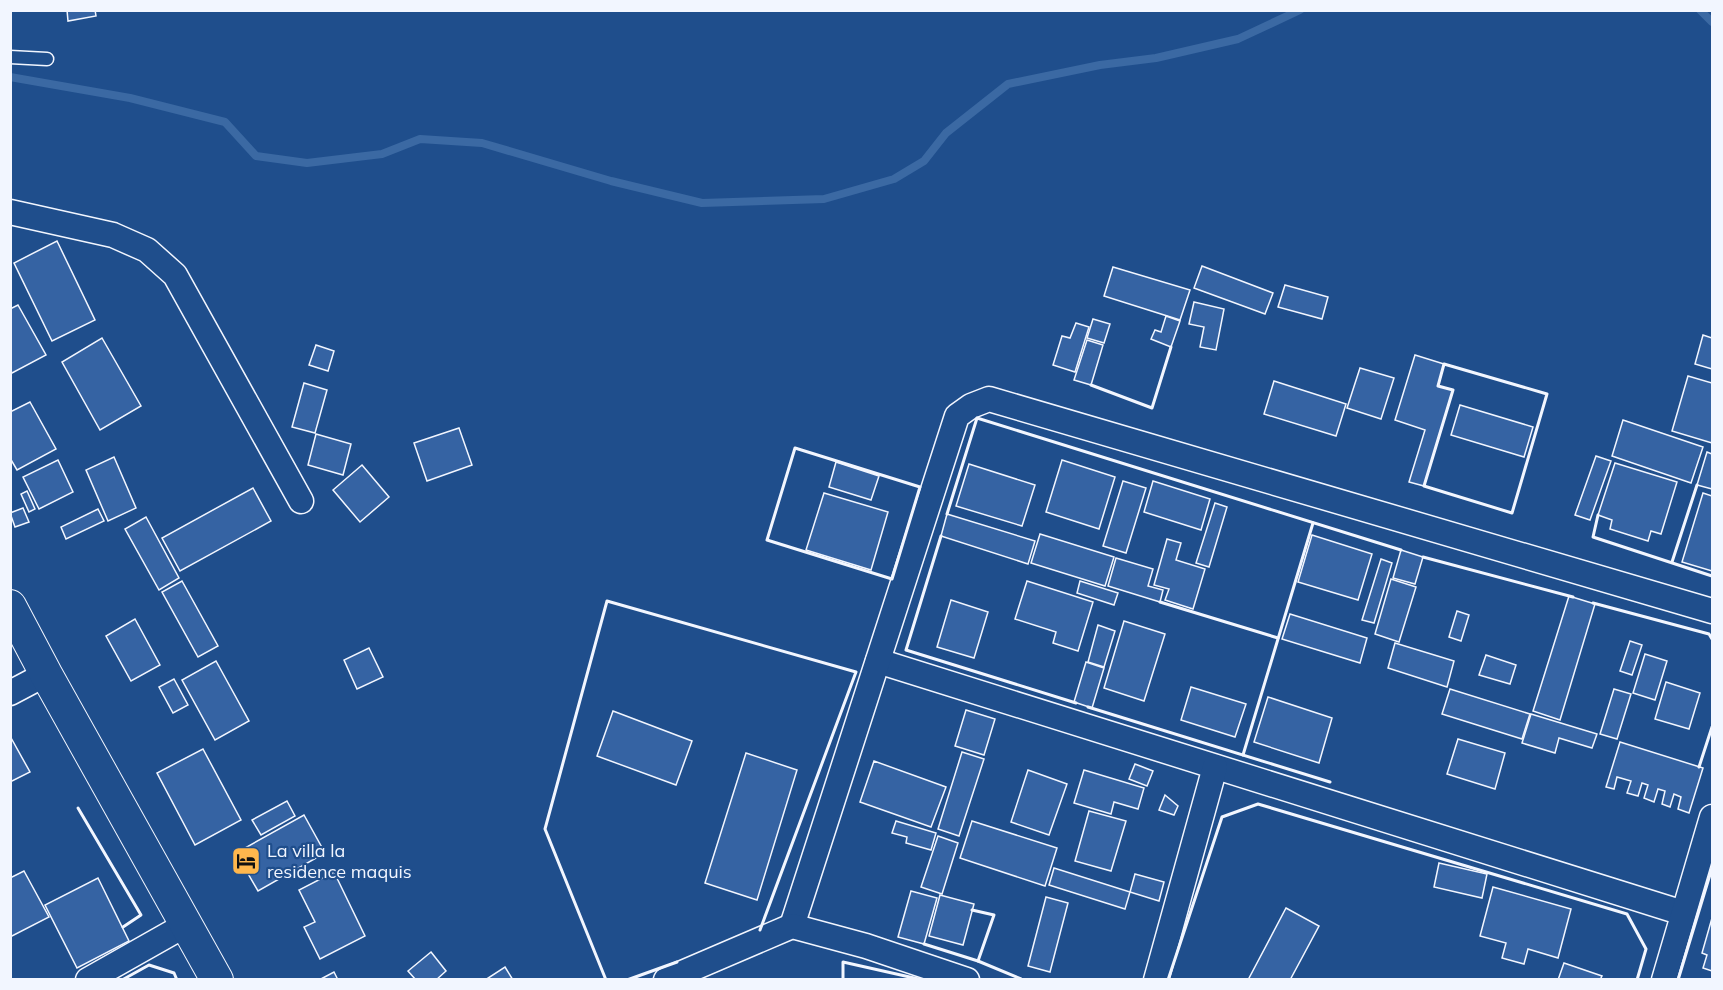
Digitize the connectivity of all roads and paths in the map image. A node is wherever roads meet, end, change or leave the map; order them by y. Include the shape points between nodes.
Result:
1 (10, 57) edge
2 (47, 59) dead end
3 (10, 212) edge
4 (301, 501) dead end
5 (10, 606) edge
6 (1713, 611) edge
7 (878, 661) junction
8 (46, 674) junction
9 (10, 693) edge
10 (1215, 767) junction
11 (1713, 817) edge
12 (1683, 913) junction
13 (187, 924) junction
14 (792, 926) junction
15 (88, 980) edge
16 (217, 980) edge
17 (666, 980) edge
18 (968, 980) edge
19 (1156, 980) edge
20 (1664, 980) edge

1 - 2 lane
3 - 4 street via 113,235 147,250 176,275
5 - 8 street
6 - 7 street via 988,399 957,416
7 - 10 street
7 - 14 street
8 - 9 street
8 - 13 street
10 - 12 street
10 - 19 street
11 - 12 street
12 - 20 street
13 - 15 street
13 - 16 street
14 - 17 street
14 - 18 street

